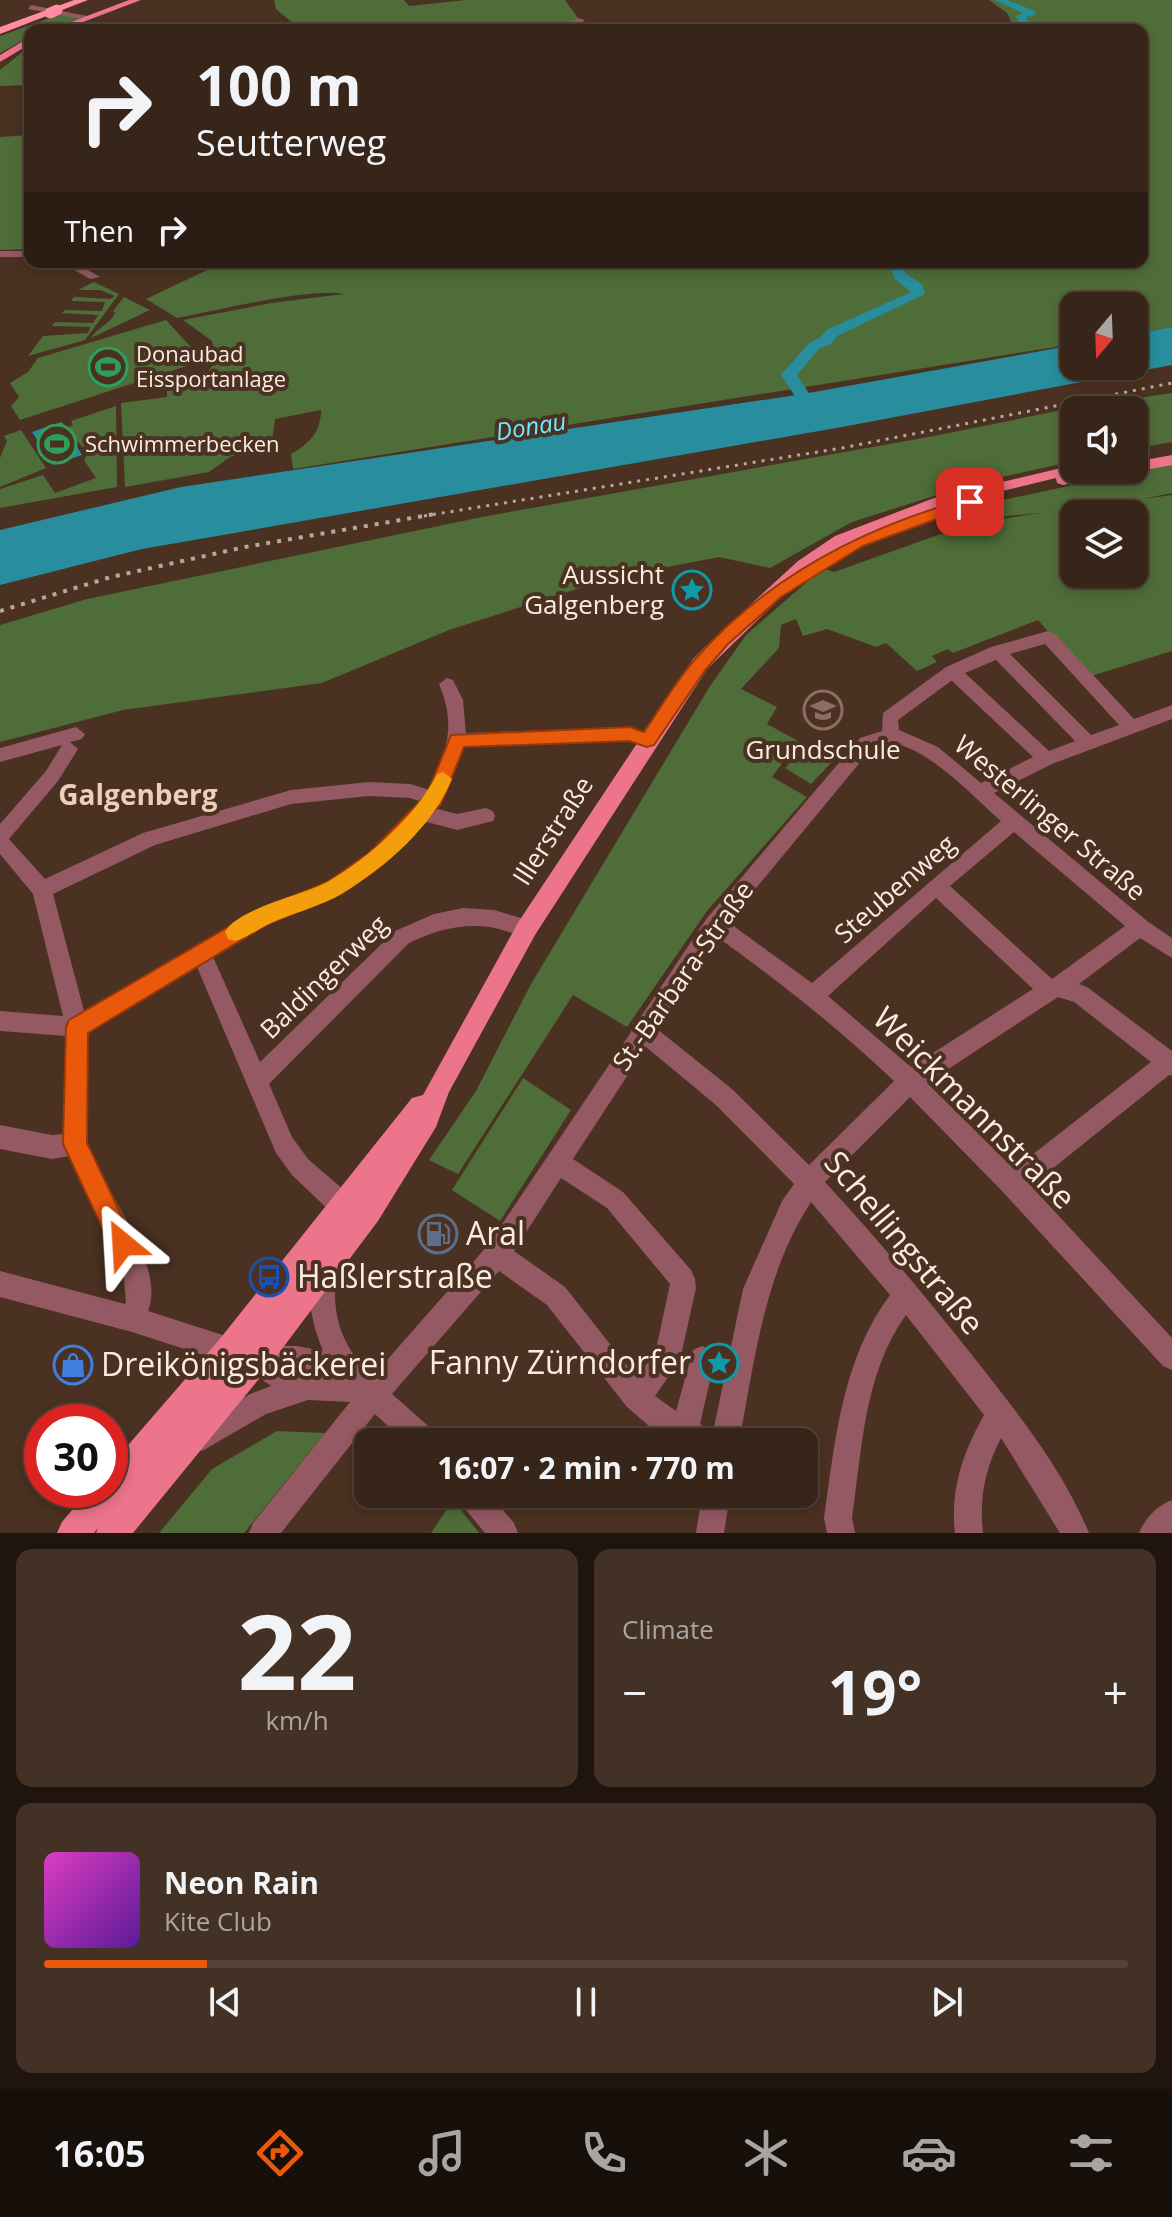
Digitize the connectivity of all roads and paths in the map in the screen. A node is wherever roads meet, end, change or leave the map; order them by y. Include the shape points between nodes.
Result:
1 (70, 0) edge
2 (83, 0) edge
3 (137, 0) edge
4 (46, 9) edge
5 (87, 18) junction
6 (581, 20) dead end
7 (70, 24) edge
8 (575, 24) edge
9 (0, 26) edge
10 (24, 44) edge
11 (1, 59) edge
12 (0, 254) edge
13 (24, 254) edge
14 (77, 268) edge
15 (94, 277) dead end
16 (1172, 453) edge
17 (1148, 457) edge
18 (1172, 460) edge
19 (1148, 464) edge
20 (1060, 473) edge
21 (1060, 481) edge
22 (775, 593) junction
23 (997, 651) junction
24 (952, 671) junction
25 (447, 684) dead end
26 (1172, 712) edge
27 (1130, 726) junction
28 (891, 734) junction
29 (458, 740) junction
30 (647, 741) junction
31 (1087, 742) junction
32 (0, 755) edge
33 (1046, 759) junction
34 (980, 792) junction
35 (429, 806) junction
36 (486, 816) dead end
37 (1013, 822) junction
38 (0, 837) edge
39 (0, 843) edge
40 (936, 886) junction
41 (42, 890) junction
42 (714, 924) junction
43 (1140, 927) junction
44 (527, 928) junction
45 (1172, 949) edge
46 (201, 952) junction
47 (1053, 989) junction
48 (812, 997) junction
49 (0, 1021) edge
50 (77, 1027) junction
51 (641, 1030) junction
52 (1170, 1064) edge
53 (258, 1079) junction
54 (910, 1081) junction
55 (439, 1086) junction
56 (0, 1137) edge
57 (75, 1144) junction
58 (556, 1161) junction
59 (810, 1181) junction
60 (1012, 1186) junction
61 (343, 1206) junction
62 (497, 1254) junction
63 (324, 1273) junction
64 (0, 1284) edge
65 (906, 1294) junction
66 (132, 1319) junction
67 (243, 1354) junction
68 (1172, 1357) edge
69 (702, 1359) dead end
70 (345, 1369) junction
71 (304, 1388) junction
72 (370, 1392) junction
73 (636, 1398) junction
74 (1001, 1413) junction
75 (410, 1428) edge
76 (681, 1428) edge
77 (696, 1428) edge
78 (728, 1428) edge
79 (183, 1449) junction
80 (483, 1508) edge
81 (714, 1508) edge
82 (1172, 1514) edge
83 (73, 1533) edge
84 (112, 1533) edge
85 (263, 1533) edge
86 (504, 1533) edge
87 (710, 1533) edge
88 (841, 1533) edge
89 (969, 1533) edge
90 (1075, 1533) edge
91 (1153, 1533) edge

1 - 4 highway
2 - 4 highway
3 - 5 main road
4 - 5 street via 31,7
4 - 9 highway
5 - 7 main road
6 - 8 street
10 - 11 main road
12 - 13 street
14 - 15 street
16 - 17 main road
18 - 19 main road
20 - 22 main road, Illerstraße via 993,487 872,528 815,556
21 - 22 main road, Illerstraße via 907,523 835,555
22 - 30 main road, Illerstraße via 700,664
23 - 24 street
23 - 27 street via 1048,637
23 - 31 street
24 - 28 street via 889,718
24 - 33 street
25 - 29 street
26 - 27 street
27 - 31 street
28 - 34 street, Westerlinger Straße via 932,752
28 - 42 street, St.-Barbara-Straße via 866,743
29 - 30 street via 630,734
29 - 35 street
30 - 44 main road, Illerstraße
31 - 33 street
32 - 38 street via 73,742 52,776
33 - 34 street
34 - 37 street, Westerlinger Straße
35 - 36 street via 457,822
35 - 41 street via 410,791 369,789 291,797 150,839
35 - 46 street via 375,859 334,888 261,918
37 - 40 street, Steubenweg
37 - 43 street, Westerlinger Straße
39 - 41 street
40 - 47 street
40 - 48 street, Steubenweg
41 - 50 street
42 - 48 street, Weickmannstraße
42 - 51 street, St.-Barbara-Straße
43 - 45 street, Westerlinger Straße
43 - 47 street
44 - 53 street, Baldingerweg via 474,914 422,926 402,937
44 - 55 main road, Illerstraße
46 - 50 street
46 - 53 street
47 - 52 street via 1080,994
47 - 54 street
48 - 54 street, Weickmannstraße
49 - 50 street
50 - 57 street
51 - 58 street, St.-Barbara-Straße
51 - 59 street, Schellingstraße via 706,1079
52 - 60 street
53 - 61 street via 284,1145
54 - 59 street
54 - 60 street, Weickmannstraße
55 - 61 main road, Illerstraße
55 - 63 main road, Illerstraße via 405,1155
56 - 57 street via 52,1147
57 - 66 street via 135,1268 139,1302
58 - 62 street, St.-Barbara-Straße
58 - 73 street via 615,1200 682,1279 667,1360
59 - 65 street, Schellingstraße
59 - 78 street via 791,1210 756,1289
60 - 68 street, Weickmannstraße
61 - 67 main road, Illerstraße
62 - 72 street, St.-Barbara-Straße
62 - 73 street via 556,1296
63 - 67 main road, Illerstraße
63 - 70 street via 322,1311
64 - 66 street
65 - 74 street, Schellingstraße
65 - 88 street via 890,1312 867,1360 838,1518
66 - 67 street
67 - 70 street
67 - 71 street
67 - 79 main road
67 - 83 main road
69 - 77 street
70 - 72 street
71 - 72 street
71 - 79 street via 249,1408
72 - 75 street
72 - 85 street, St.-Barbara-Straße
73 - 76 street
74 - 89 street via 981,1444 969,1477
74 - 90 street, Schellingstraße
79 - 84 main road
80 - 86 street
81 - 87 street
82 - 91 street

